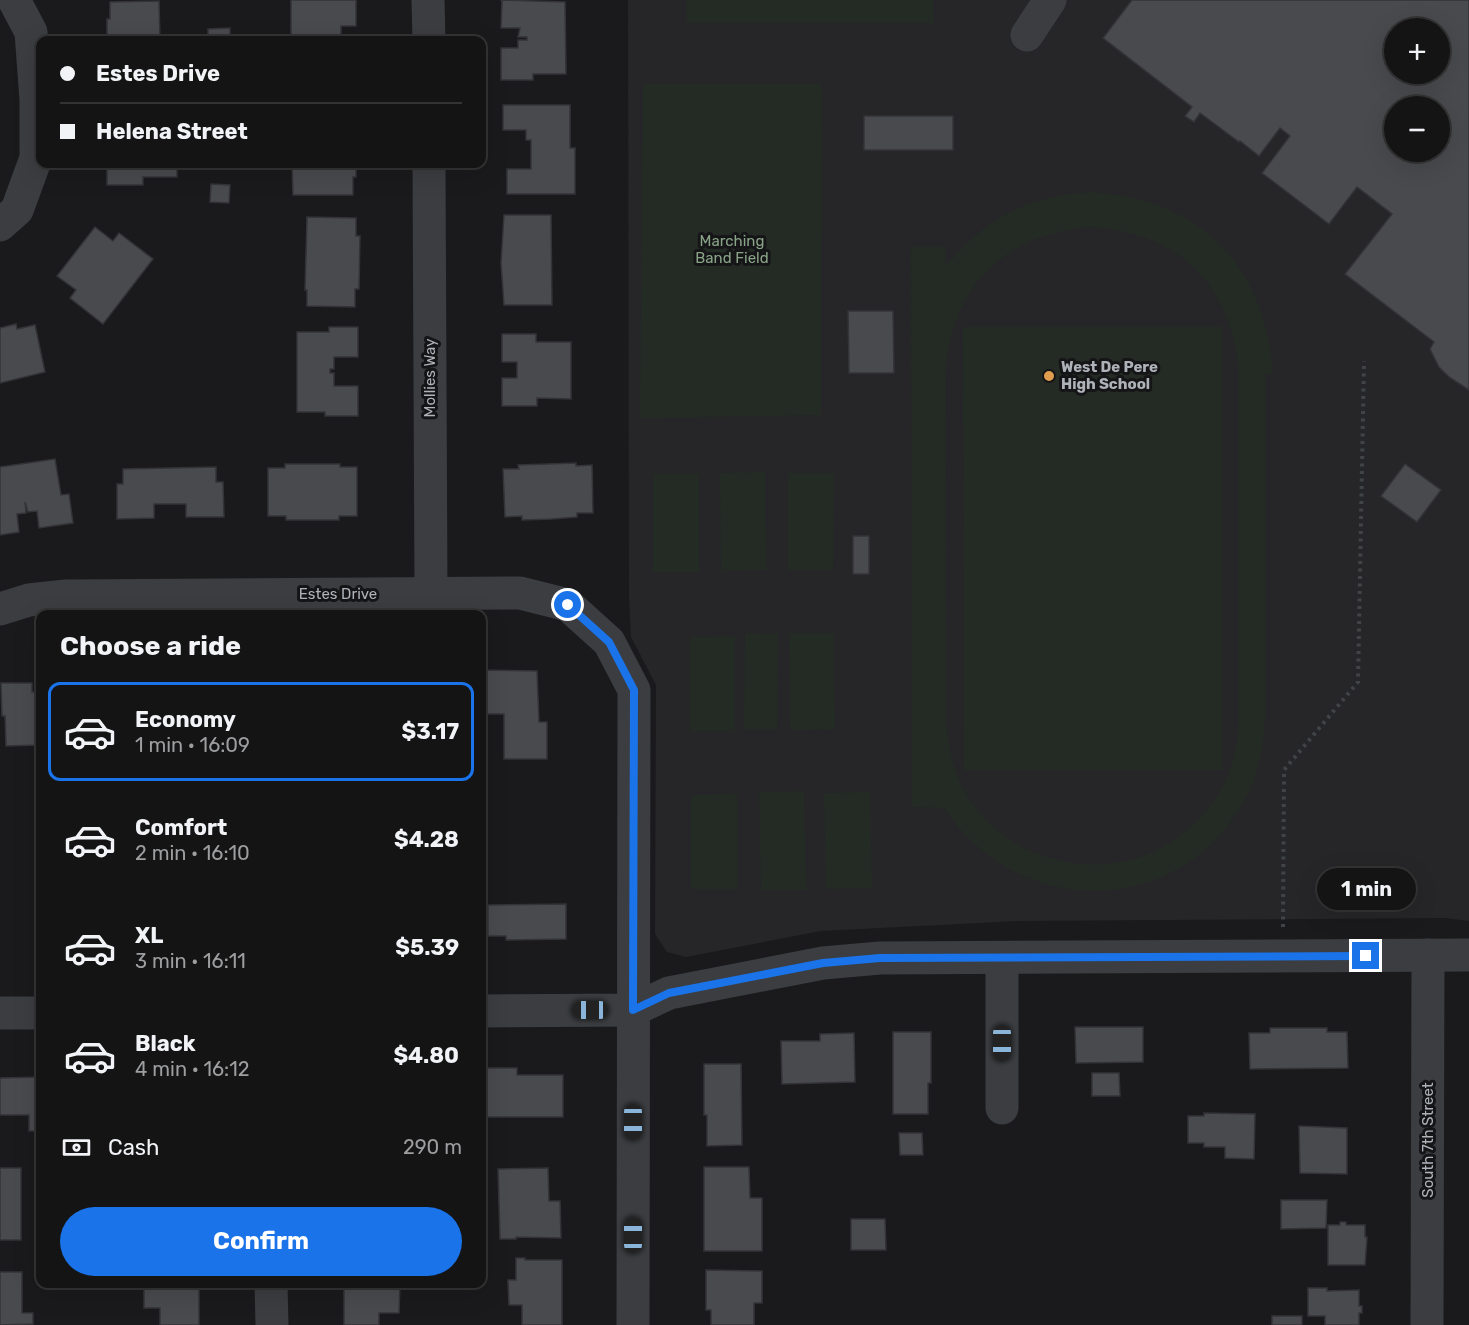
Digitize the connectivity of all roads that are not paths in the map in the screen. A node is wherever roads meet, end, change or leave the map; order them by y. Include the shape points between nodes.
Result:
1 (14, 0) edge
2 (428, 0) edge
3 (1050, 0) edge
4 (1027, 35) dead end
5 (429, 36) edge
6 (429, 168) edge
7 (0, 225) edge
8 (431, 593) junction
9 (0, 609) edge
10 (1428, 955) junction
11 (1469, 955) edge
12 (1002, 957) junction
13 (633, 1010) junction
14 (486, 1011) edge
15 (0, 1013) edge
16 (36, 1013) edge
17 (1002, 1108) dead end
18 (271, 1288) edge
19 (272, 1325) edge
20 (633, 1325) edge
21 (1427, 1325) edge

1 - 7 street via 31,32 36,158 17,210
2 - 5 street
3 - 4 street
6 - 8 street, Mollies Way
8 - 9 street, Estes Drive via 66,596 29,600
8 - 13 street, Estes Drive via 520,593 568,605 609,642 634,690
10 - 11 street
10 - 12 street
10 - 21 street, South 7th Street
12 - 13 street via 880,958 823,963 669,993
12 - 17 street
13 - 14 street
13 - 20 street
15 - 16 street
18 - 19 street

